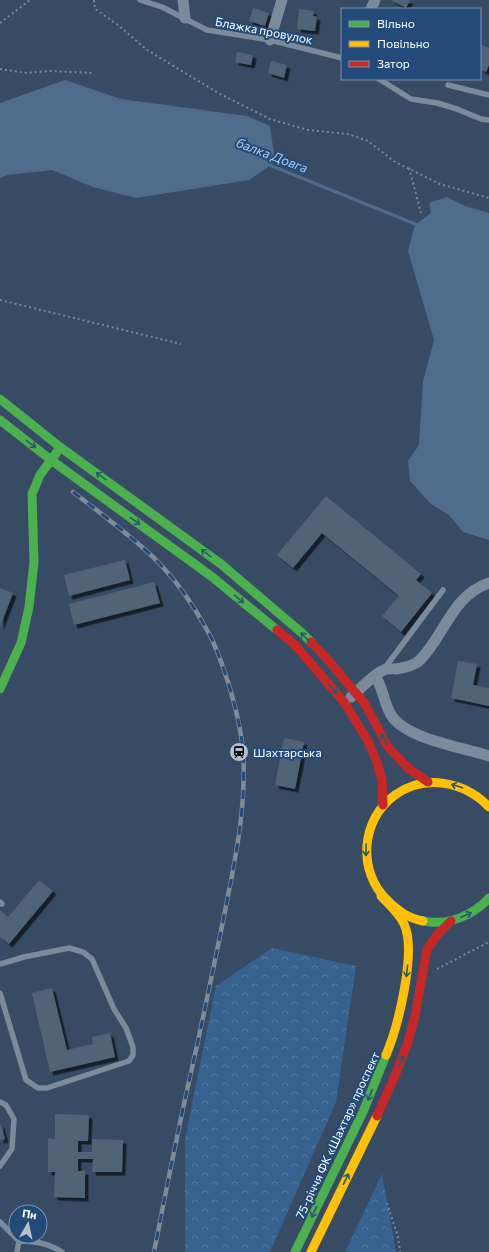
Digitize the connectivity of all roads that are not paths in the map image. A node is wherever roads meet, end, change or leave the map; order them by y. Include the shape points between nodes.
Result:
1 (140, 0) edge
2 (183, 0) edge
3 (282, 0) edge
4 (185, 18) junction
5 (270, 40) junction
6 (341, 58) edge
7 (381, 80) edge
8 (448, 85) dead end
9 (489, 95) edge
10 (489, 120) edge
11 (0, 399) edge
12 (0, 420) edge
13 (60, 447) junction
14 (51, 460) junction
15 (489, 582) edge
16 (443, 590) dead end
17 (379, 673) junction
18 (0, 689) edge
19 (356, 692) junction
20 (344, 702) junction
21 (489, 756) edge
22 (428, 782) junction
23 (383, 805) junction
24 (489, 807) edge
25 (381, 896) junction
26 (489, 898) edge
27 (451, 921) junction
28 (0, 964) edge
29 (0, 993) edge
30 (0, 1102) edge
31 (0, 1166) edge
32 (0, 1222) edge
33 (8, 1230) edge
34 (46, 1244) edge
35 (62, 1252) edge
36 (295, 1252) edge
37 (311, 1252) edge

1 - 4 lane, Блажка провулок
2 - 4 street
3 - 5 street
4 - 5 lane, Блажка провулок via 206,30
5 - 6 lane, Блажка провулок
7 - 10 lane via 411,99 451,107
8 - 9 lane
11 - 13 main road
12 -> 14 main road
13 - 14 main road
19 -> 13 main road via 302,633 221,564
14 - 18 main road via 40,475 32,494 34,562 29,607 21,643
14 -> 20 main road via 211,576 283,635 295,645
15 - 17 street via 470,592 457,606 418,661 409,666
16 - 17 lane
17 - 19 street
17 - 21 street via 390,714 399,725 440,743
19 - 20 street
22 -> 19 main road via 409,769 388,747
20 - 23 main road via 368,741 377,762 382,780
22 - 23 main road via 404,790
24 -> 22 main road via 466,788
23 -> 25 main road via 372,822 366,841 366,860 371,879
25 - 27 main road via 390,906 412,918 425,922
25 -> 36 main road, 75-річчя ФК «Шахтар» проспект via 400,916 409,940 407,975 392,1042 363,1112
27 -> 26 main road via 469,914
37 -> 27 main road via 373,1124 407,1045 427,949 432,939
28 - 29 lane via 68,948 83,952 92,959 114,1009 126,1028 133,1055 129,1061 47,1088 38,1088 26,1080
30 - 31 lane via 6,1104 14,1119 12,1149
32 - 33 lane
34 - 35 lane

